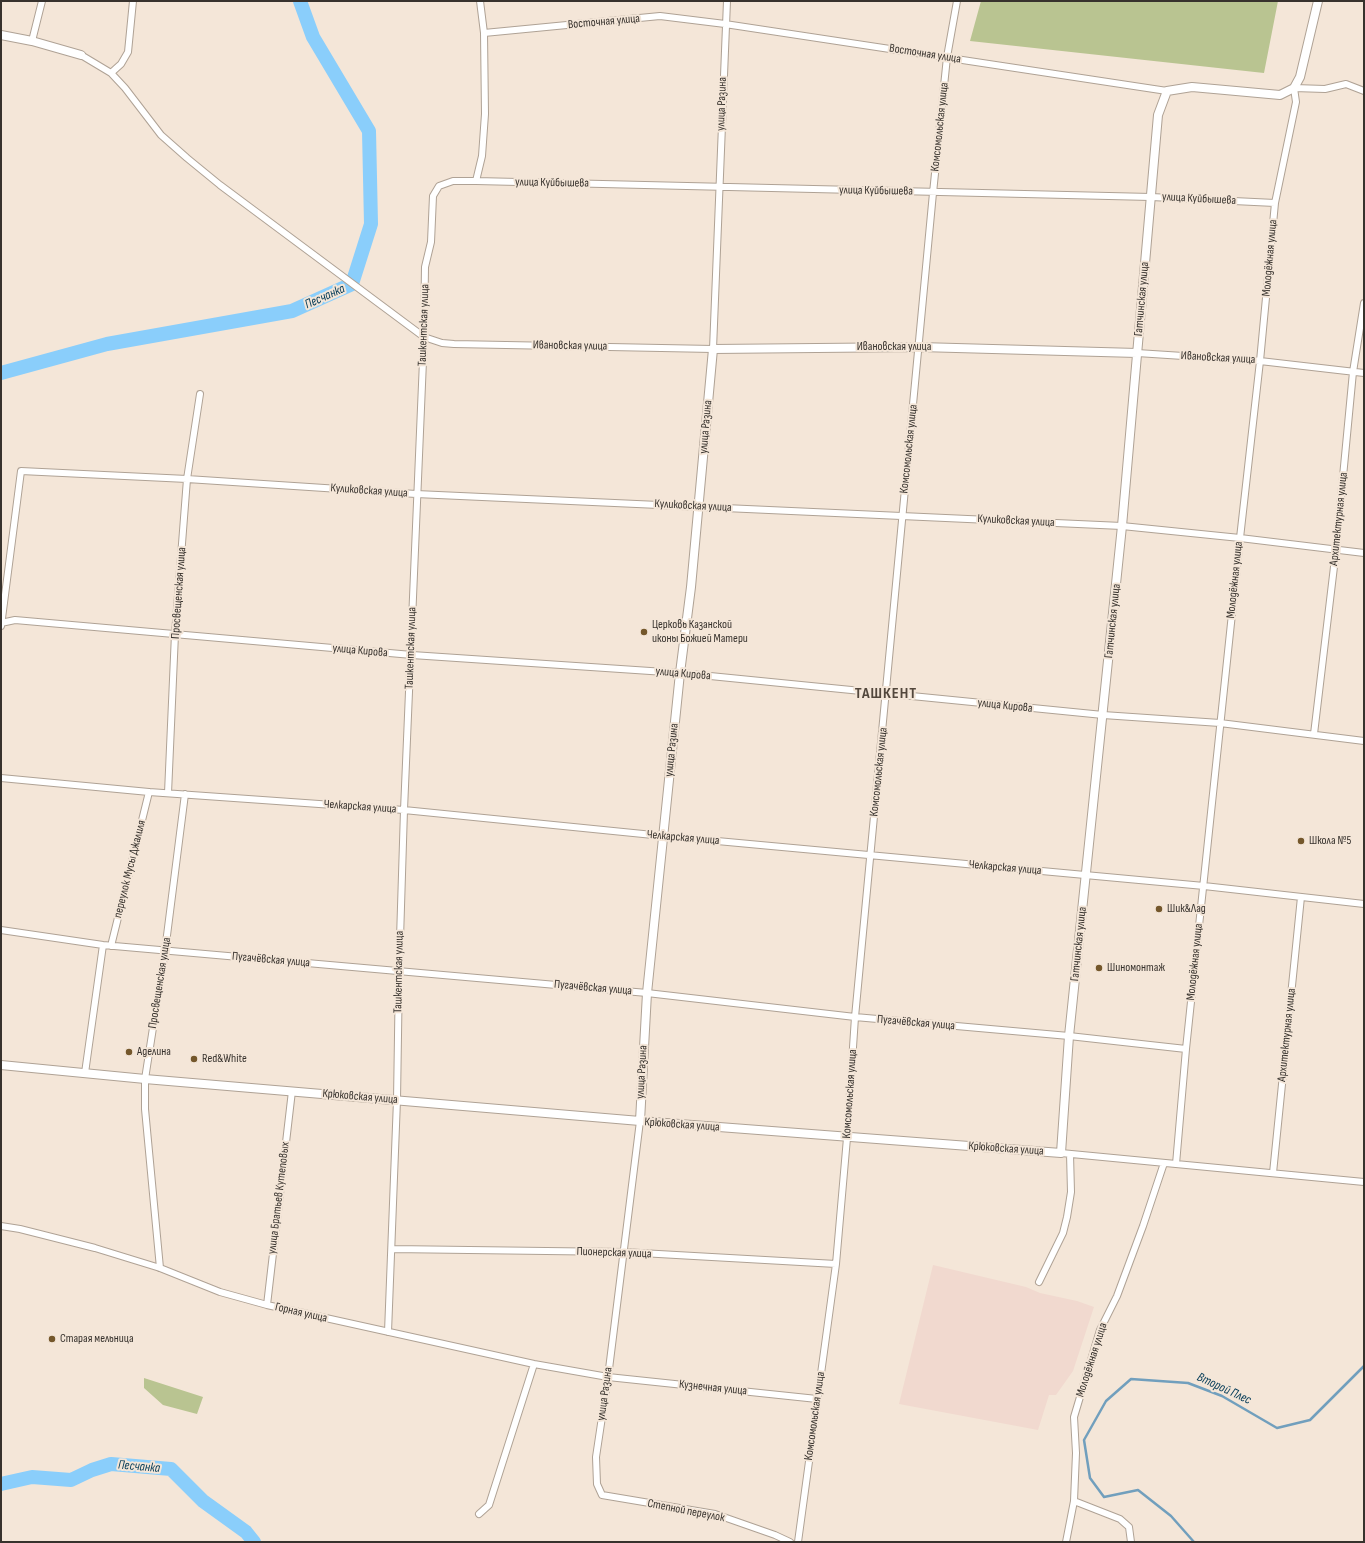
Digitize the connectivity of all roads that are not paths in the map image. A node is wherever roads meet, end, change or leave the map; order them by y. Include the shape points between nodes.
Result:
1 (42, 1) edge
2 (133, 1) edge
3 (480, 1) edge
4 (727, 1) edge
5 (957, 1) edge
6 (1318, 1) edge
7 (725, 24) junction
8 (484, 33) junction
9 (1, 35) edge
10 (32, 41) junction
11 (81, 55) joint
12 (947, 57) junction
13 (110, 73) junction
14 (1294, 88) junction
15 (1167, 91) junction
16 (1364, 91) edge
17 (476, 181) junction
18 (719, 187) junction
19 (933, 192) junction
20 (1151, 197) junction
21 (1275, 203) junction
22 (1364, 303) edge
23 (424, 337) junction
24 (920, 347) junction
25 (713, 349) junction
26 (1137, 353) junction
27 (1260, 360) junction
28 (1353, 372) junction
29 (1364, 373) edge
30 (200, 394) dead end
31 (187, 479) junction
32 (416, 494) junction
33 (699, 506) junction
34 (903, 516) junction
35 (1122, 526) junction
36 (1240, 538) junction
37 (1336, 550) junction
38 (1364, 553) edge
39 (1, 624) edge
40 (175, 634) junction
41 (412, 655) junction
42 (680, 673) junction
43 (886, 694) junction
44 (1103, 715) junction
45 (1220, 723) junction
46 (1314, 734) junction
47 (1364, 740) edge
48 (1, 778) edge
49 (149, 792) junction
50 (168, 793) junction
51 (185, 794) junction
52 (404, 810) junction
53 (663, 836) junction
54 (870, 856) junction
55 (1086, 876) junction
56 (1204, 886) junction
57 (1301, 897) junction
58 (1364, 904) edge
59 (1, 930) edge
60 (104, 945) junction
61 (111, 946) junction
62 (165, 951) junction
63 (399, 971) junction
64 (647, 993) junction
65 (855, 1017) junction
66 (1069, 1036) junction
67 (1186, 1049) junction
68 (1, 1065) edge
69 (85, 1073) junction
70 (145, 1079) junction
71 (292, 1091) junction
72 (397, 1100) junction
73 (640, 1121) junction
74 (847, 1138) junction
75 (1062, 1153) junction
76 (1070, 1154) junction
77 (1164, 1163) junction
78 (1176, 1164) junction
79 (1273, 1173) junction
80 (1364, 1182) edge
81 (1, 1226) edge
82 (392, 1249) junction
83 (623, 1252) junction
84 (836, 1264) junction
85 (160, 1268) junction
86 (1039, 1282) dead end
87 (267, 1305) junction
88 (388, 1332) junction
89 (534, 1364) junction
90 (608, 1377) junction
91 (817, 1399) junction
92 (602, 1495) joint
93 (1074, 1501) junction
94 (479, 1514) dead end
95 (790, 1542) edge
96 (798, 1542) edge
97 (1066, 1542) edge
98 (1131, 1542) edge

1 - 10 street
2 - 13 street via 128,52 121,64
3 - 8 street
4 - 7 street, улица Разина
5 - 12 street, Комсомольская улица
6 - 14 street, Молодёжная улица via 1300,77
7 - 8 street, Восточная улица via 660,16
7 - 12 street, Восточная улица
7 - 18 street, улица Разина
8 - 17 street via 485,114 482,156
9 - 10 street
10 - 11 street
11 - 13 street, Ивановская улица
12 - 15 street, Восточная улица
12 - 19 street, Комсомольская улица
13 - 23 street, Ивановская улица via 125,88 161,135 187,158
14 - 15 street, Восточная улица via 1280,95 1192,87
14 - 16 street, Восточная улица via 1325,88 1346,84
14 - 21 street, Молодёжная улица via 1296,102
15 - 20 street, Гатчинская улица via 1158,115
17 - 18 street, улица Куйбышева
17 - 23 street, Ташкентская улица via 453,181 439,186 433,196 431,242 425,267
18 - 19 street, улица Куйбышева
18 - 25 street, улица Разина
19 - 20 street, улица Куйбышева
19 - 24 street, Комсомольская улица
20 - 21 street, улица Куйбышева
20 - 26 street, Гатчинская улица
21 - 27 street, Молодёжная улица
22 - 28 street, Архитектурная улица
23 - 25 street, Ивановская улица via 454,344
23 - 32 street, Ташкентская улица
24 - 25 street, Ивановская улица
24 - 26 street, Ивановская улица
24 - 34 street, Комсомольская улица
25 - 33 street, улица Разина
26 - 27 street, Ивановская улица
26 - 35 street, Гатчинская улица
27 - 28 street, Ивановская улица
27 - 36 street, Молодёжная улица
28 - 29 street, Ивановская улица
28 - 37 street, Архитектурная улица
30 - 31 street, Просвещенская улица
31 - 32 street, Куликовская улица
31 - 39 street, Куликовская улица via 21,471
31 - 40 street, Просвещенская улица
32 - 33 street, Куликовская улица
32 - 41 street, Ташкентская улица
33 - 34 street, Куликовская улица
33 - 42 street, улица Разина via 692,587
34 - 35 street, Куликовская улица
34 - 43 street, Комсомольская улица
35 - 36 street, Куликовская улица
35 - 44 street, Гатчинская улица
36 - 37 street, Куликовская улица
36 - 45 street, Молодёжная улица
37 - 38 street, Куликовская улица
37 - 46 street, Архитектурная улица
39 - 40 street, улица Кирова via 15,620
40 - 41 street, улица Кирова
40 - 50 street, Просвещенская улица
41 - 42 street, улица Кирова
41 - 52 street, Ташкентская улица
42 - 43 street, улица Кирова
42 - 53 street, улица Разина
43 - 44 street, улица Кирова
43 - 54 street, Комсомольская улица
44 - 45 street, улица Кирова
44 - 55 street, Гатчинская улица
45 - 46 street, улица Кирова
45 - 56 street, Молодёжная улица
46 - 47 street, улица Кирова
48 - 49 street, Челкарская улица
49 - 50 street, Челкарская улица
49 - 61 street, переулок Мусы Джалиля
50 - 51 street, Челкарская улица
51 - 52 street, Челкарская улица
51 - 62 street, Просвещенская улица
52 - 53 street, Челкарская улица
52 - 63 street, Ташкентская улица
53 - 54 street, Челкарская улица
53 - 64 street, улица Разина
54 - 55 street, Челкарская улица
54 - 65 street, Комсомольская улица
55 - 56 street, Челкарская улица
55 - 66 street, Гатчинская улица
56 - 57 street, Челкарская улица
56 - 67 street, Молодёжная улица
57 - 58 street, Челкарская улица
57 - 79 street, Архитектурная улица
59 - 60 street, Пугачёвская улица
60 - 61 street, Пугачёвская улица
60 - 69 street
61 - 62 street, Пугачёвская улица
62 - 63 street, Пугачёвская улица
62 - 70 street, Просвещенская улица
63 - 64 street, Пугачёвская улица
63 - 72 street, Ташкентская улица
64 - 65 street, Пугачёвская улица
64 - 73 street, улица Разина
65 - 66 street, Пугачёвская улица
65 - 74 street, Комсомольская улица
66 - 67 street, Пугачёвская улица
66 - 75 street, Гатчинская улица
67 - 78 street, Молодёжная улица
68 - 69 street, Крюковская улица
69 - 70 street, Крюковская улица
70 - 71 street, Крюковская улица
70 - 85 street, Просвещенская улица via 145,1110
71 - 72 street, Крюковская улица
71 - 87 street, улица Братьев Кутеповых
72 - 73 street, Крюковская улица
72 - 82 street, Ташкентская улица
73 - 74 street, Крюковская улица
73 - 83 street, улица Разина
74 - 75 street, Крюковская улица
74 - 84 street, Комсомольская улица
75 - 76 street, Крюковская улица
76 - 77 street, Крюковская улица
76 - 86 street via 1067,1217 1063,1233
77 - 78 street, Крюковская улица
77 - 93 street, Молодёжная улица via 1122,1282 1100,1330 1074,1417
78 - 79 street, Крюковская улица
79 - 80 street, Крюковская улица
81 - 85 street, Горная улица via 95,1248
82 - 83 street, Пионерская улица
82 - 88 street, Ташкентская улица
83 - 84 street, Пионерская улица
83 - 90 street, улица Разина
84 - 91 street, Комсомольская улица
85 - 87 street, Горная улица via 220,1292
87 - 88 street, Горная улица
88 - 89 street, Горная улица
89 - 90 street, Горная улица
89 - 94 street via 489,1505
90 - 91 street, Кузнечная улица
90 - 92 street, улица Разина via 596,1457 597,1484
91 - 96 street, Комсомольская улица
92 - 95 street, Степной переулок via 715,1514
93 - 97 street, Молодёжная улица
93 - 98 street via 1120,1519 1129,1527

